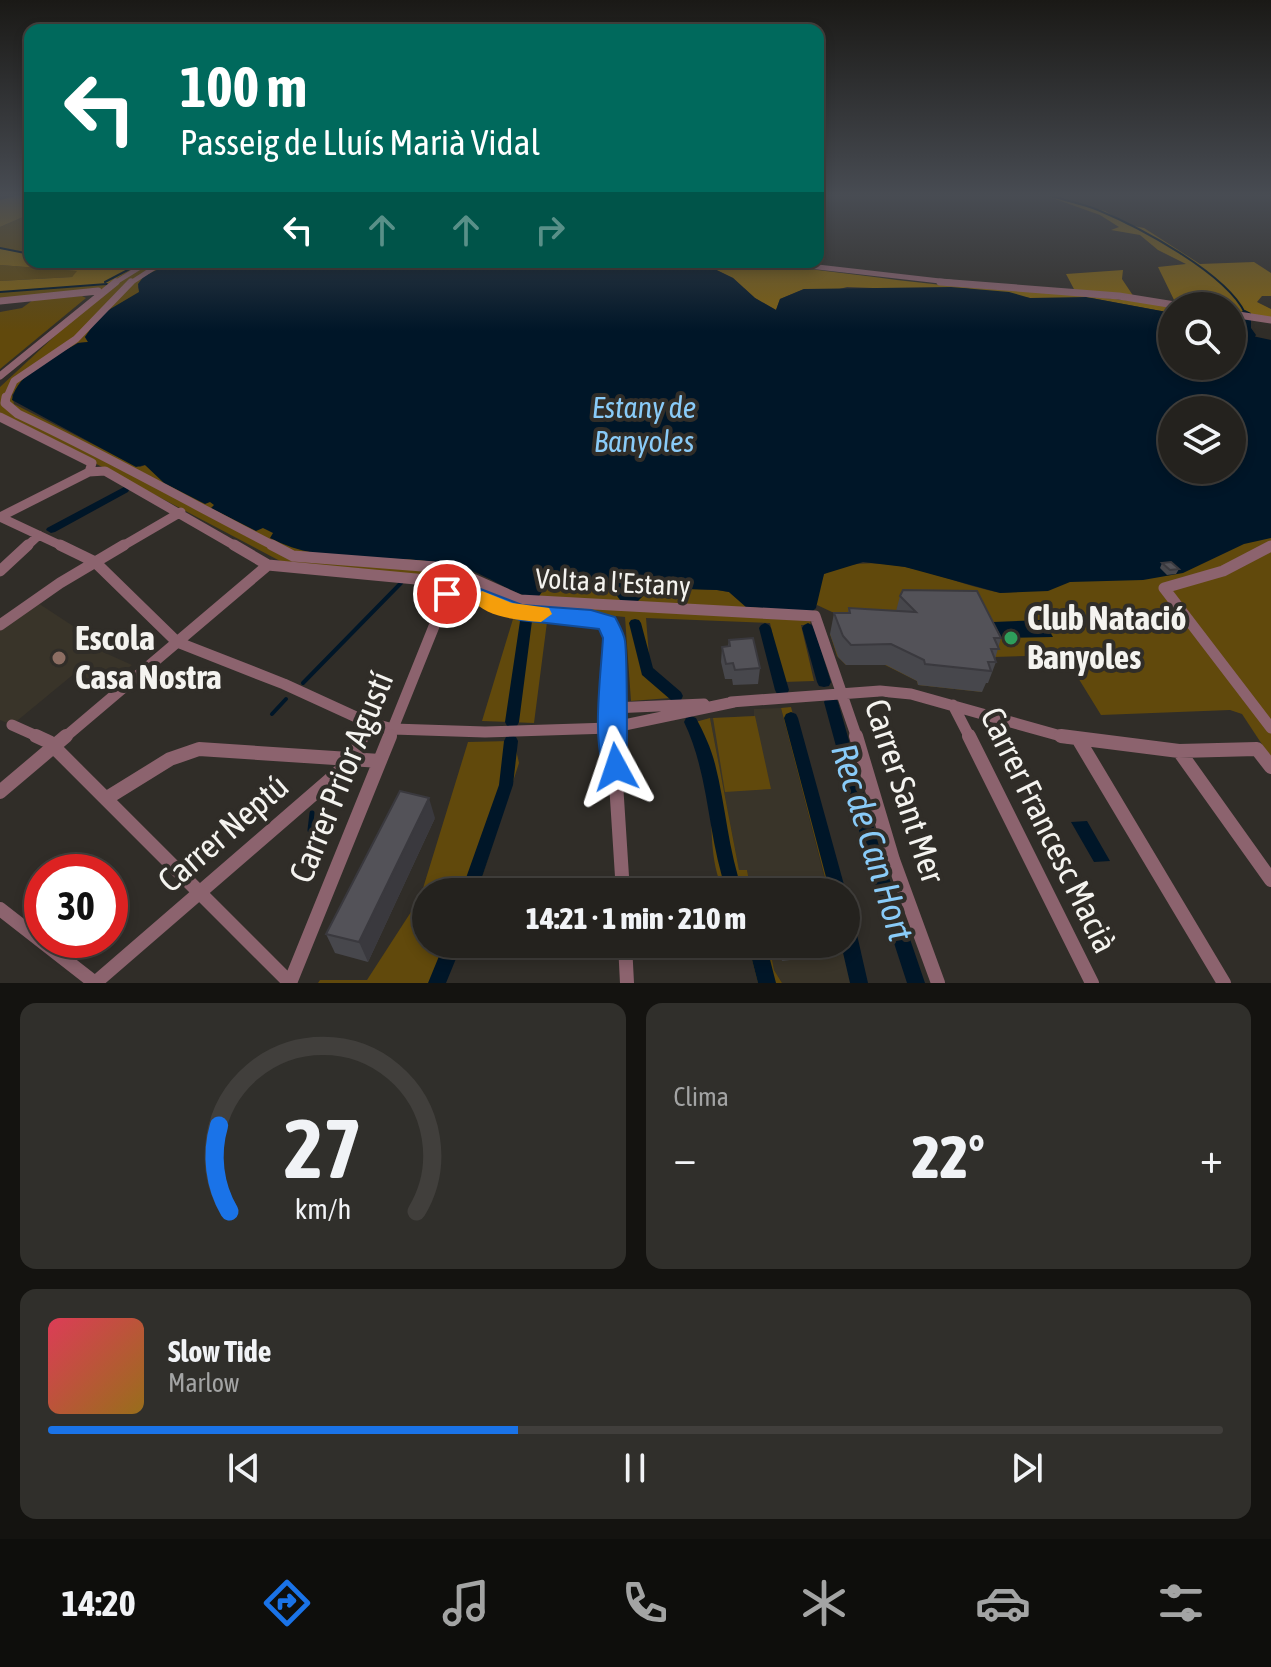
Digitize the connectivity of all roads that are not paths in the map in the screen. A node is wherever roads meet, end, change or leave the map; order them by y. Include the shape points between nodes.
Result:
1 (141, 268) edge
2 (153, 268) edge
3 (824, 268) edge
4 (105, 289) junction
5 (82, 294) junction
6 (93, 298) junction
7 (0, 301) edge
8 (1158, 302) edge
9 (1246, 316) edge
10 (1271, 320) edge
11 (0, 376) edge
12 (0, 417) edge
13 (89, 472) junction
14 (181, 512) junction
15 (0, 517) edge
16 (39, 535) junction
17 (1271, 546) edge
18 (95, 562) junction
19 (268, 565) junction
20 (0, 571) edge
21 (447, 594) junction
22 (815, 616) joint
23 (0, 625) edge
24 (174, 641) junction
25 (841, 692) junction
26 (734, 702) junction
27 (953, 705) junction
28 (612, 708) junction
29 (367, 722) junction
30 (12, 725) dead end
31 (612, 728) junction
32 (1271, 728) edge
33 (393, 729) junction
34 (1080, 742) junction
35 (50, 743) junction
36 (1179, 751) junction
37 (354, 759) junction
38 (380, 761) junction
39 (1271, 767) edge
40 (0, 783) edge
41 (0, 792) edge
42 (107, 798) junction
43 (622, 878) edge
44 (1271, 880) edge
45 (201, 891) junction
46 (0, 909) edge
47 (626, 958) edge
48 (95, 983) edge
49 (290, 983) edge
50 (627, 983) edge
51 (938, 983) edge
52 (1092, 983) edge
53 (1224, 983) edge

1 - 4 street
2 - 22 street, Volta a l'Estany via 124,285 76,340 19,378 4,400 18,414 293,556 448,568 520,600
3 - 8 street
4 - 5 street
4 - 6 street
5 - 6 street
5 - 7 street
6 - 11 street
9 - 10 street
12 - 13 street via 92,463
13 - 14 street via 108,473
13 - 15 street
14 - 18 street
14 - 19 street
15 - 16 street
16 - 18 street
16 - 20 street
17 - 32 street via 1223,571 1164,588
18 - 23 street
18 - 24 street
19 - 21 street via 437,581
19 - 24 street
21 - 28 street via 470,593 520,613 607,623 614,638
21 - 33 street, Carrer Prior Agustí
22 - 25 street, Carrer Sant Mer
24 - 29 street
24 - 35 street
25 - 26 street
25 - 27 street via 911,694
25 - 51 street, Carrer Sant Mer
26 - 28 street
26 - 31 street
27 - 34 street
27 - 52 street, Carrer Francesc Macià
28 - 31 street
29 - 33 street
29 - 37 street
30 - 35 street
31 - 33 street
31 - 43 street
33 - 38 street, Carrer Prior Agustí
34 - 36 street
34 - 53 street
35 - 40 street
35 - 41 street
35 - 42 street
36 - 39 street via 1257,749
36 - 44 street
37 - 38 street
37 - 42 street via 199,749 170,759
37 - 45 street, Carrer Neptú
38 - 49 street, Carrer Prior Agustí
42 - 45 street
45 - 48 street, Carrer Neptú
45 - 49 street
46 - 48 street
47 - 50 street

